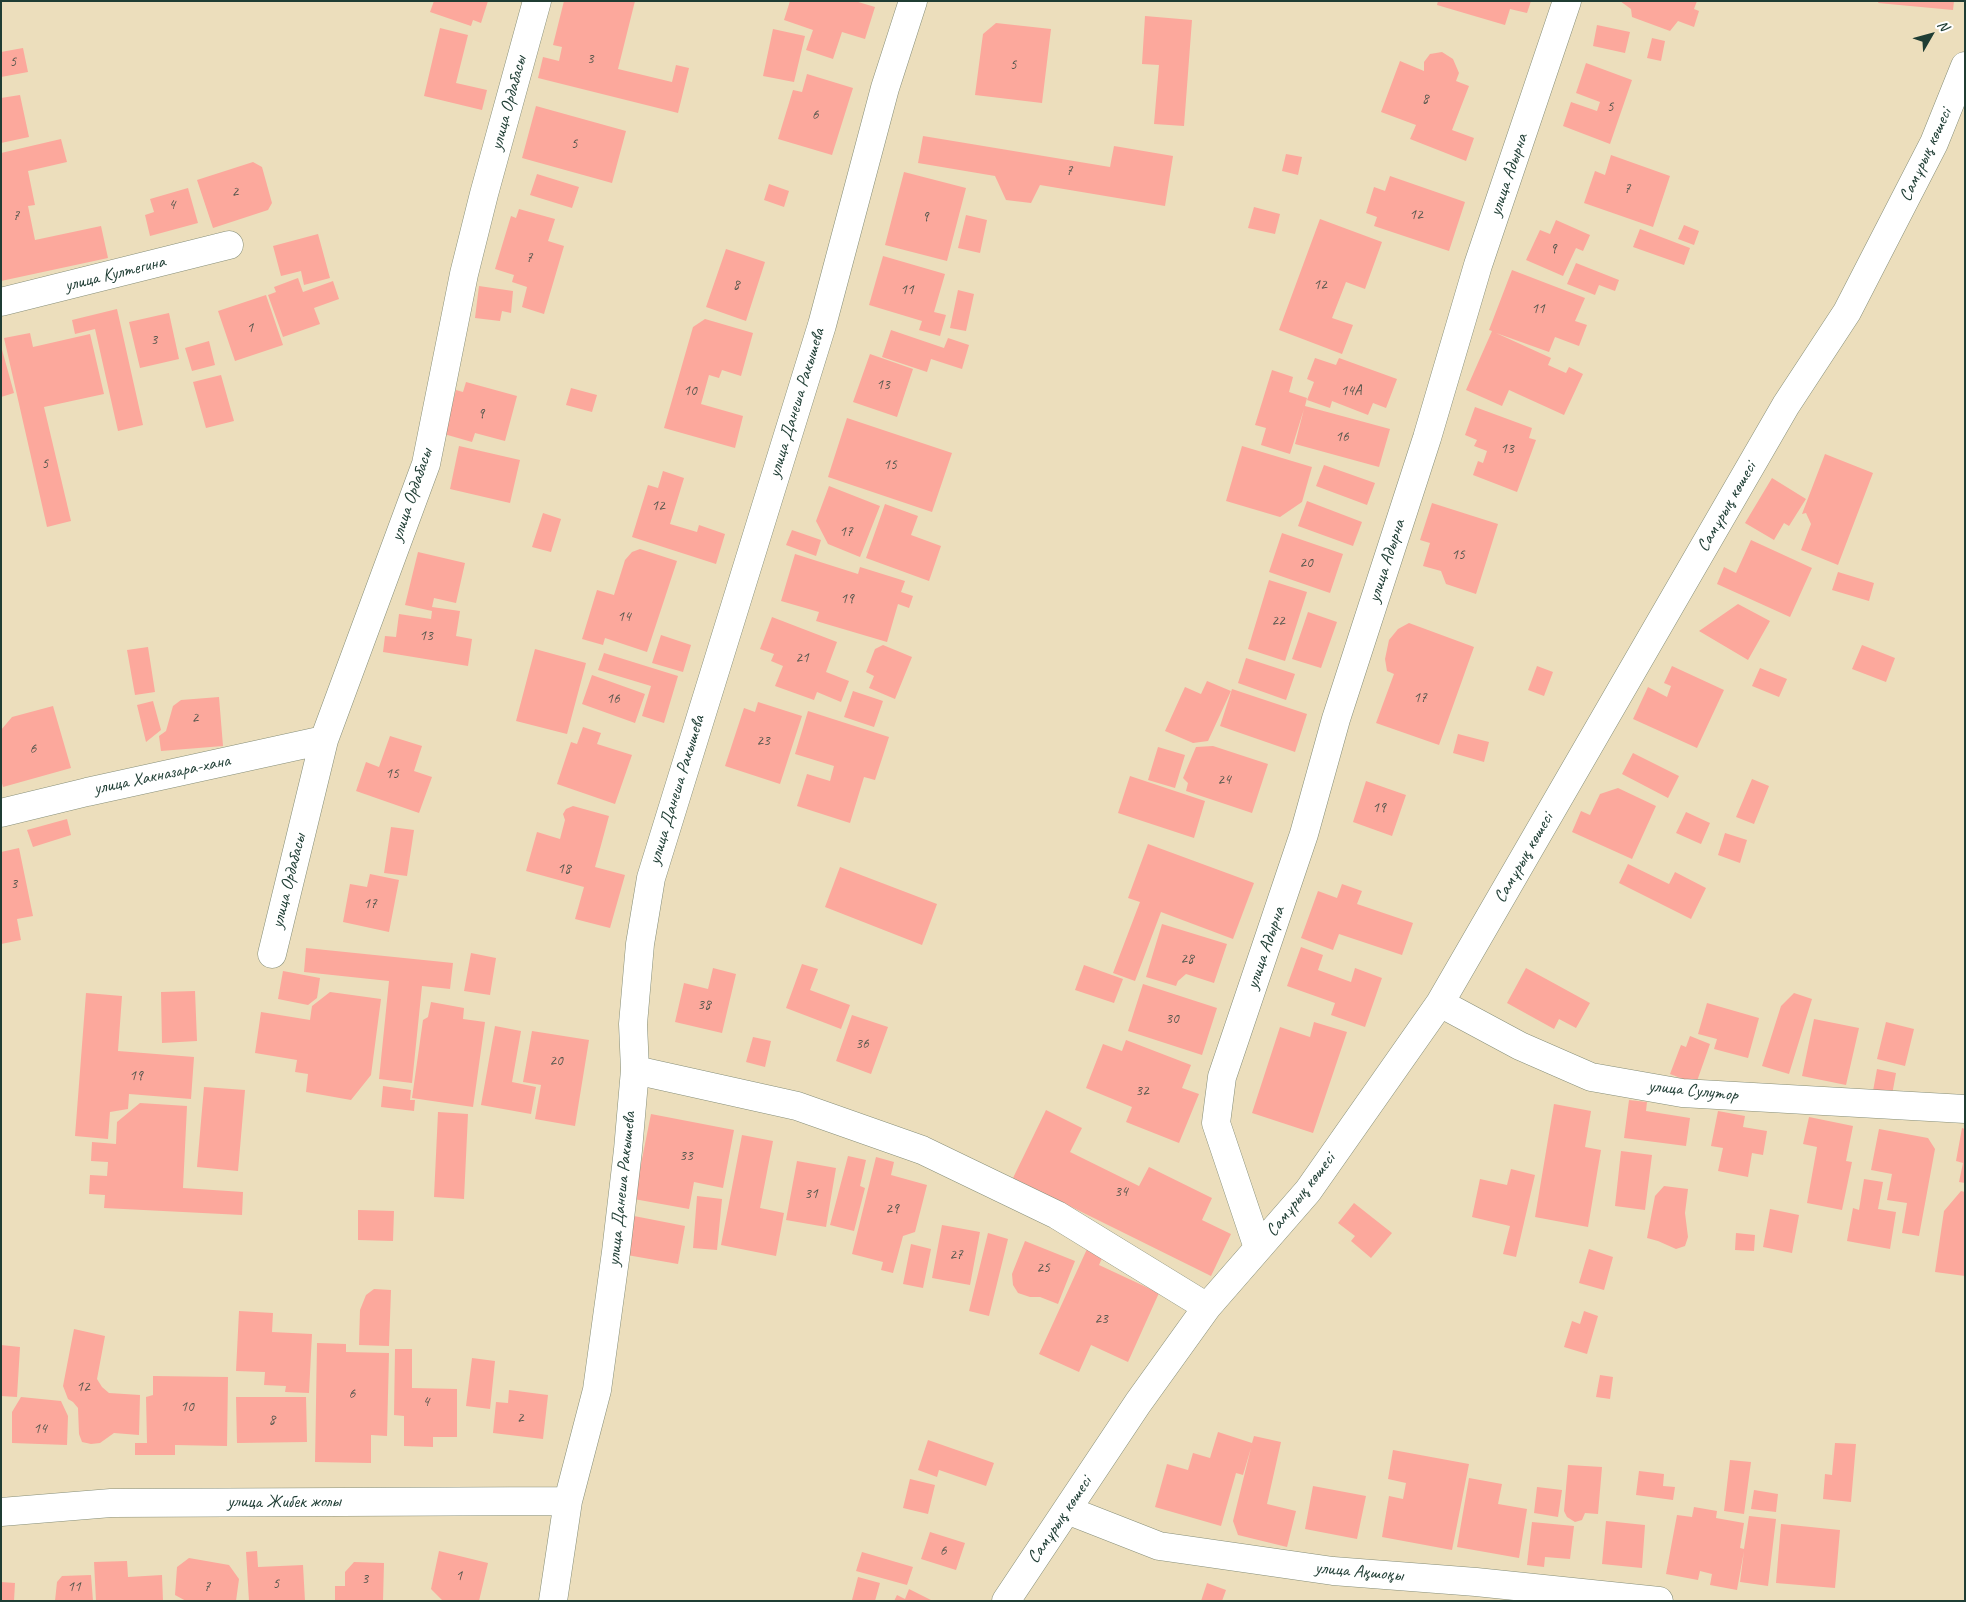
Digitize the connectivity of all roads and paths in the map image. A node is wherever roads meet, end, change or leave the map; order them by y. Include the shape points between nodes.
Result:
1 (537, 1) edge
2 (913, 1) edge
3 (1567, 1) edge
4 (1965, 66) edge
5 (229, 245) dead end
6 (1, 302) edge
7 (324, 740) junction
8 (1, 813) edge
9 (272, 954) dead end
10 (1440, 1003) junction
11 (635, 1070) junction
12 (1965, 1109) edge
13 (1258, 1248) junction
14 (1208, 1307) junction
15 (568, 1500) junction
16 (1067, 1510) junction
17 (1, 1512) edge
18 (552, 1601) edge
19 (1006, 1601) edge
20 (1658, 1601) edge

1 - 7 street, улица Ордабасы via 464,274 426,464
2 - 11 street, улица Данеша Ракышева via 885,88 822,326 651,878 640,944 633,1024
3 - 13 street, улица Адырна via 1478,265 1427,438 1336,719 1304,834 1222,1077 1216,1123
4 - 10 street, Самұрық көшесі via 1934,143 1847,312 1786,405
5 - 6 street, улица Култегина
7 - 8 street, улица Хакназара-хана
7 - 9 street, улица Ордабасы
10 - 12 street, улица Сулутор via 1520,1046 1591,1077 1682,1093
10 - 13 street, Самұрық көшесі via 1308,1191
11 - 14 street via 797,1106 922,1150 1058,1215
11 - 15 street, улица Данеша Ракышева via 616,1252 597,1390
13 - 14 street, Самұрық көшесі
14 - 16 street, Самұрық көшесі via 1138,1403
15 - 17 street, улица Жибек жолы via 111,1503
15 - 18 street, улица Данеша Ракышева
16 - 19 street, Самұрық көшесі
16 - 20 street, улица Ақшоқы via 1159,1546 1333,1571

